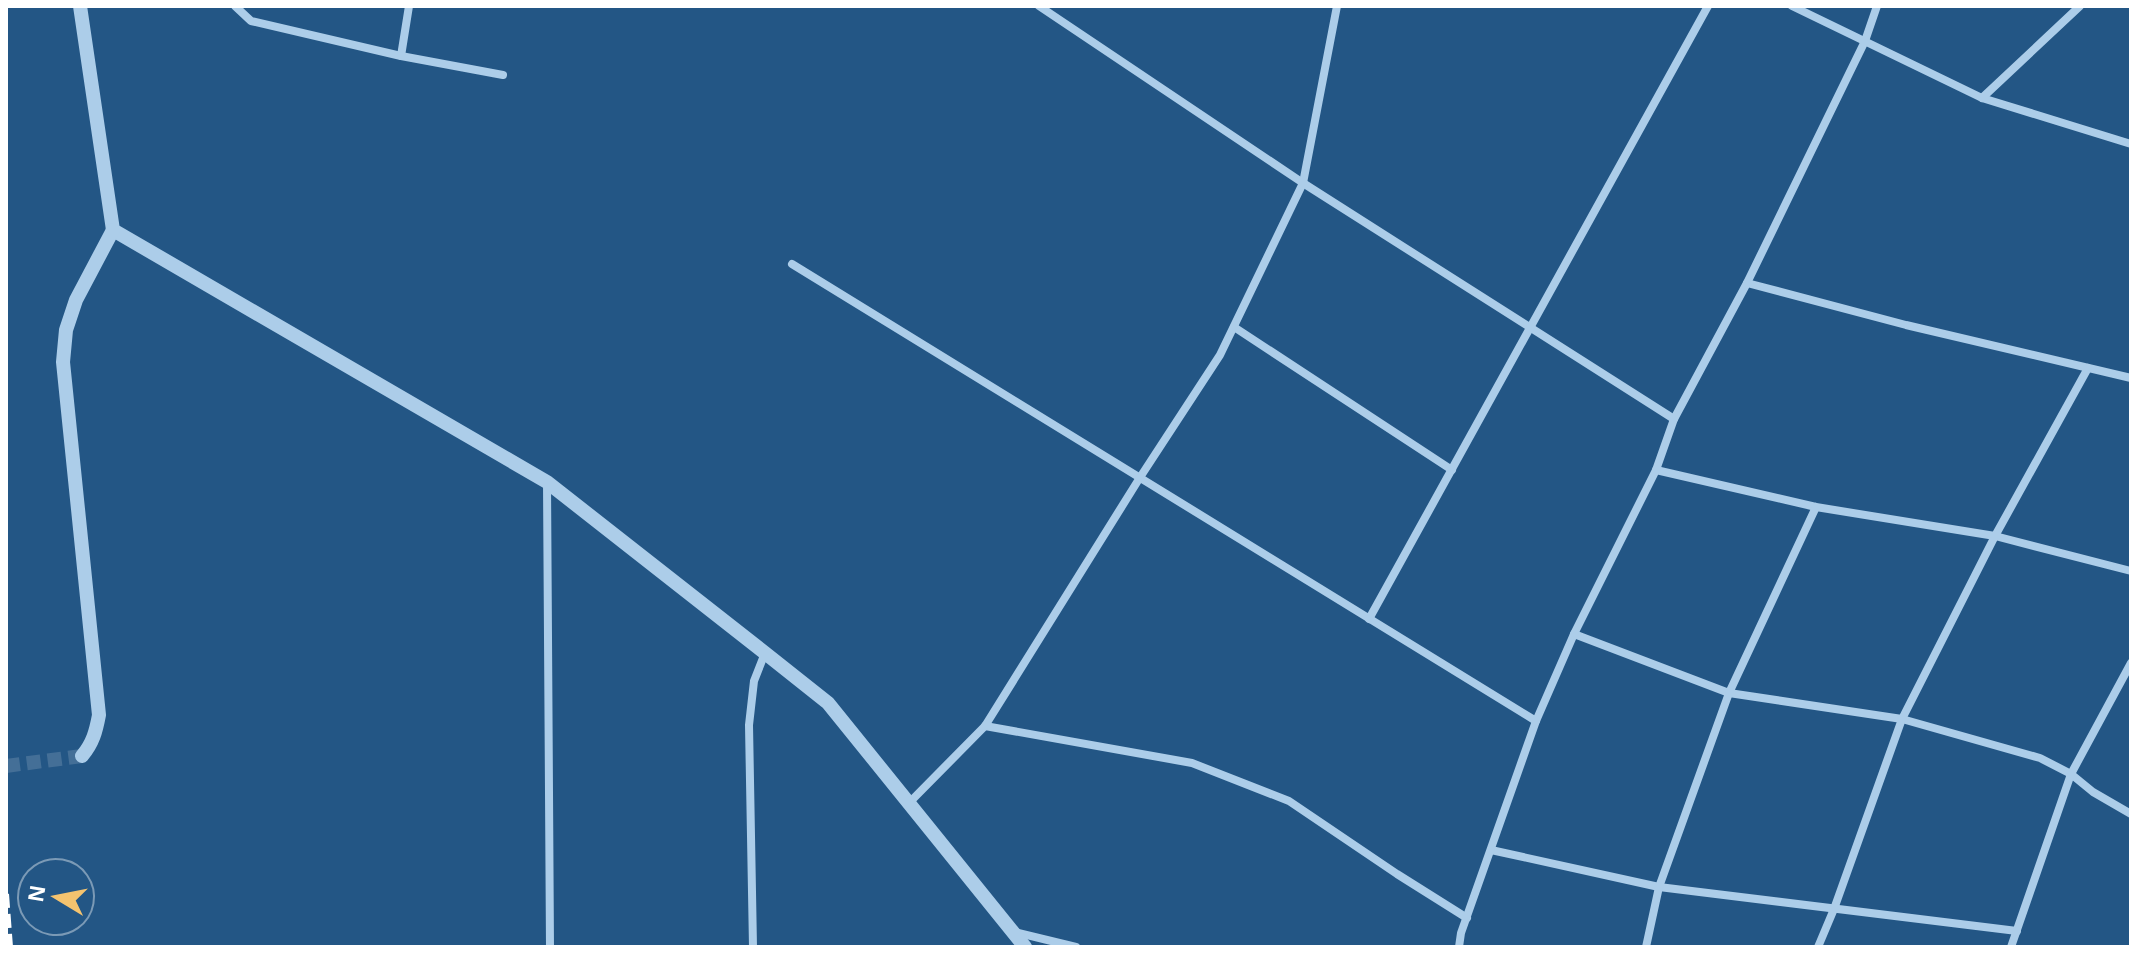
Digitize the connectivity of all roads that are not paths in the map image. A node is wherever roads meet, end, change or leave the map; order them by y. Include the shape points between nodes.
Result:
1 (80, 6) edge
2 (235, 6) edge
3 (409, 6) edge
4 (1039, 6) edge
5 (1337, 6) edge
6 (1708, 6) edge
7 (1792, 6) edge
8 (1877, 6) edge
9 (2080, 6) edge
10 (1865, 41) junction
11 (401, 56) junction
12 (503, 75) dead end
13 (1982, 98) junction
14 (2131, 144) edge
15 (1303, 183) junction
16 (113, 230) junction
17 (792, 264) dead end
18 (1747, 283) junction
19 (1234, 327) junction
20 (1531, 328) junction
21 (2088, 368) junction
22 (2131, 378) edge
23 (1674, 419) junction
24 (1452, 470) junction
25 (1656, 470) junction
26 (1139, 479) junction
27 (547, 482) junction
28 (1816, 507) junction
29 (1995, 536) junction
30 (2131, 571) edge
31 (1369, 619) junction
32 (1574, 634) junction
33 (765, 653) junction
34 (2131, 663) edge
35 (1729, 693) junction
36 (1902, 719) junction
37 (1536, 721) junction
38 (985, 726) junction
39 (82, 756) dead end
40 (2071, 774) junction
41 (909, 803) junction
42 (2131, 814) edge
43 (1491, 850) junction
44 (1659, 887) junction
45 (1834, 909) junction
46 (1467, 918) junction
47 (2017, 931) junction
48 (1013, 932) junction
49 (550, 947) edge
50 (753, 947) edge
51 (1025, 947) edge
52 (1076, 947) edge
53 (1459, 947) edge
54 (1646, 947) edge
55 (1818, 947) edge
56 (2011, 947) edge

1 - 16 street
2 - 11 street via 251,21
3 - 11 street
4 - 15 street
5 - 15 street
6 - 20 street
7 - 10 street
8 - 10 street
9 - 13 street
10 - 13 street
10 - 18 street
11 - 12 street
13 - 14 street
15 - 19 street
15 - 20 street
16 - 27 street
16 - 39 street via 76,300 63,362 99,715 96,734
17 - 26 street
18 - 21 street
18 - 23 street
19 - 24 street
19 - 26 street
20 - 23 street
20 - 24 street
21 - 22 street
21 - 29 street
23 - 25 street
24 - 31 street
25 - 28 street
25 - 32 street
26 - 31 street
26 - 38 street
27 - 33 street
27 - 49 street
28 - 29 street
28 - 35 street
29 - 30 street
29 - 36 street
31 - 37 street
32 - 35 street
32 - 37 street
33 - 41 street via 828,703
33 - 50 street via 754,681 749,725
34 - 40 street
35 - 36 street
35 - 44 street
36 - 40 street via 2040,758
36 - 45 street
37 - 43 street
38 - 41 street
38 - 46 street via 1192,763 1289,801
40 - 42 street
40 - 47 street
41 - 48 street
43 - 44 street
43 - 46 street
44 - 45 street
44 - 54 street
45 - 47 street
45 - 55 street
46 - 53 street
47 - 56 street
48 - 51 street
48 - 52 street

